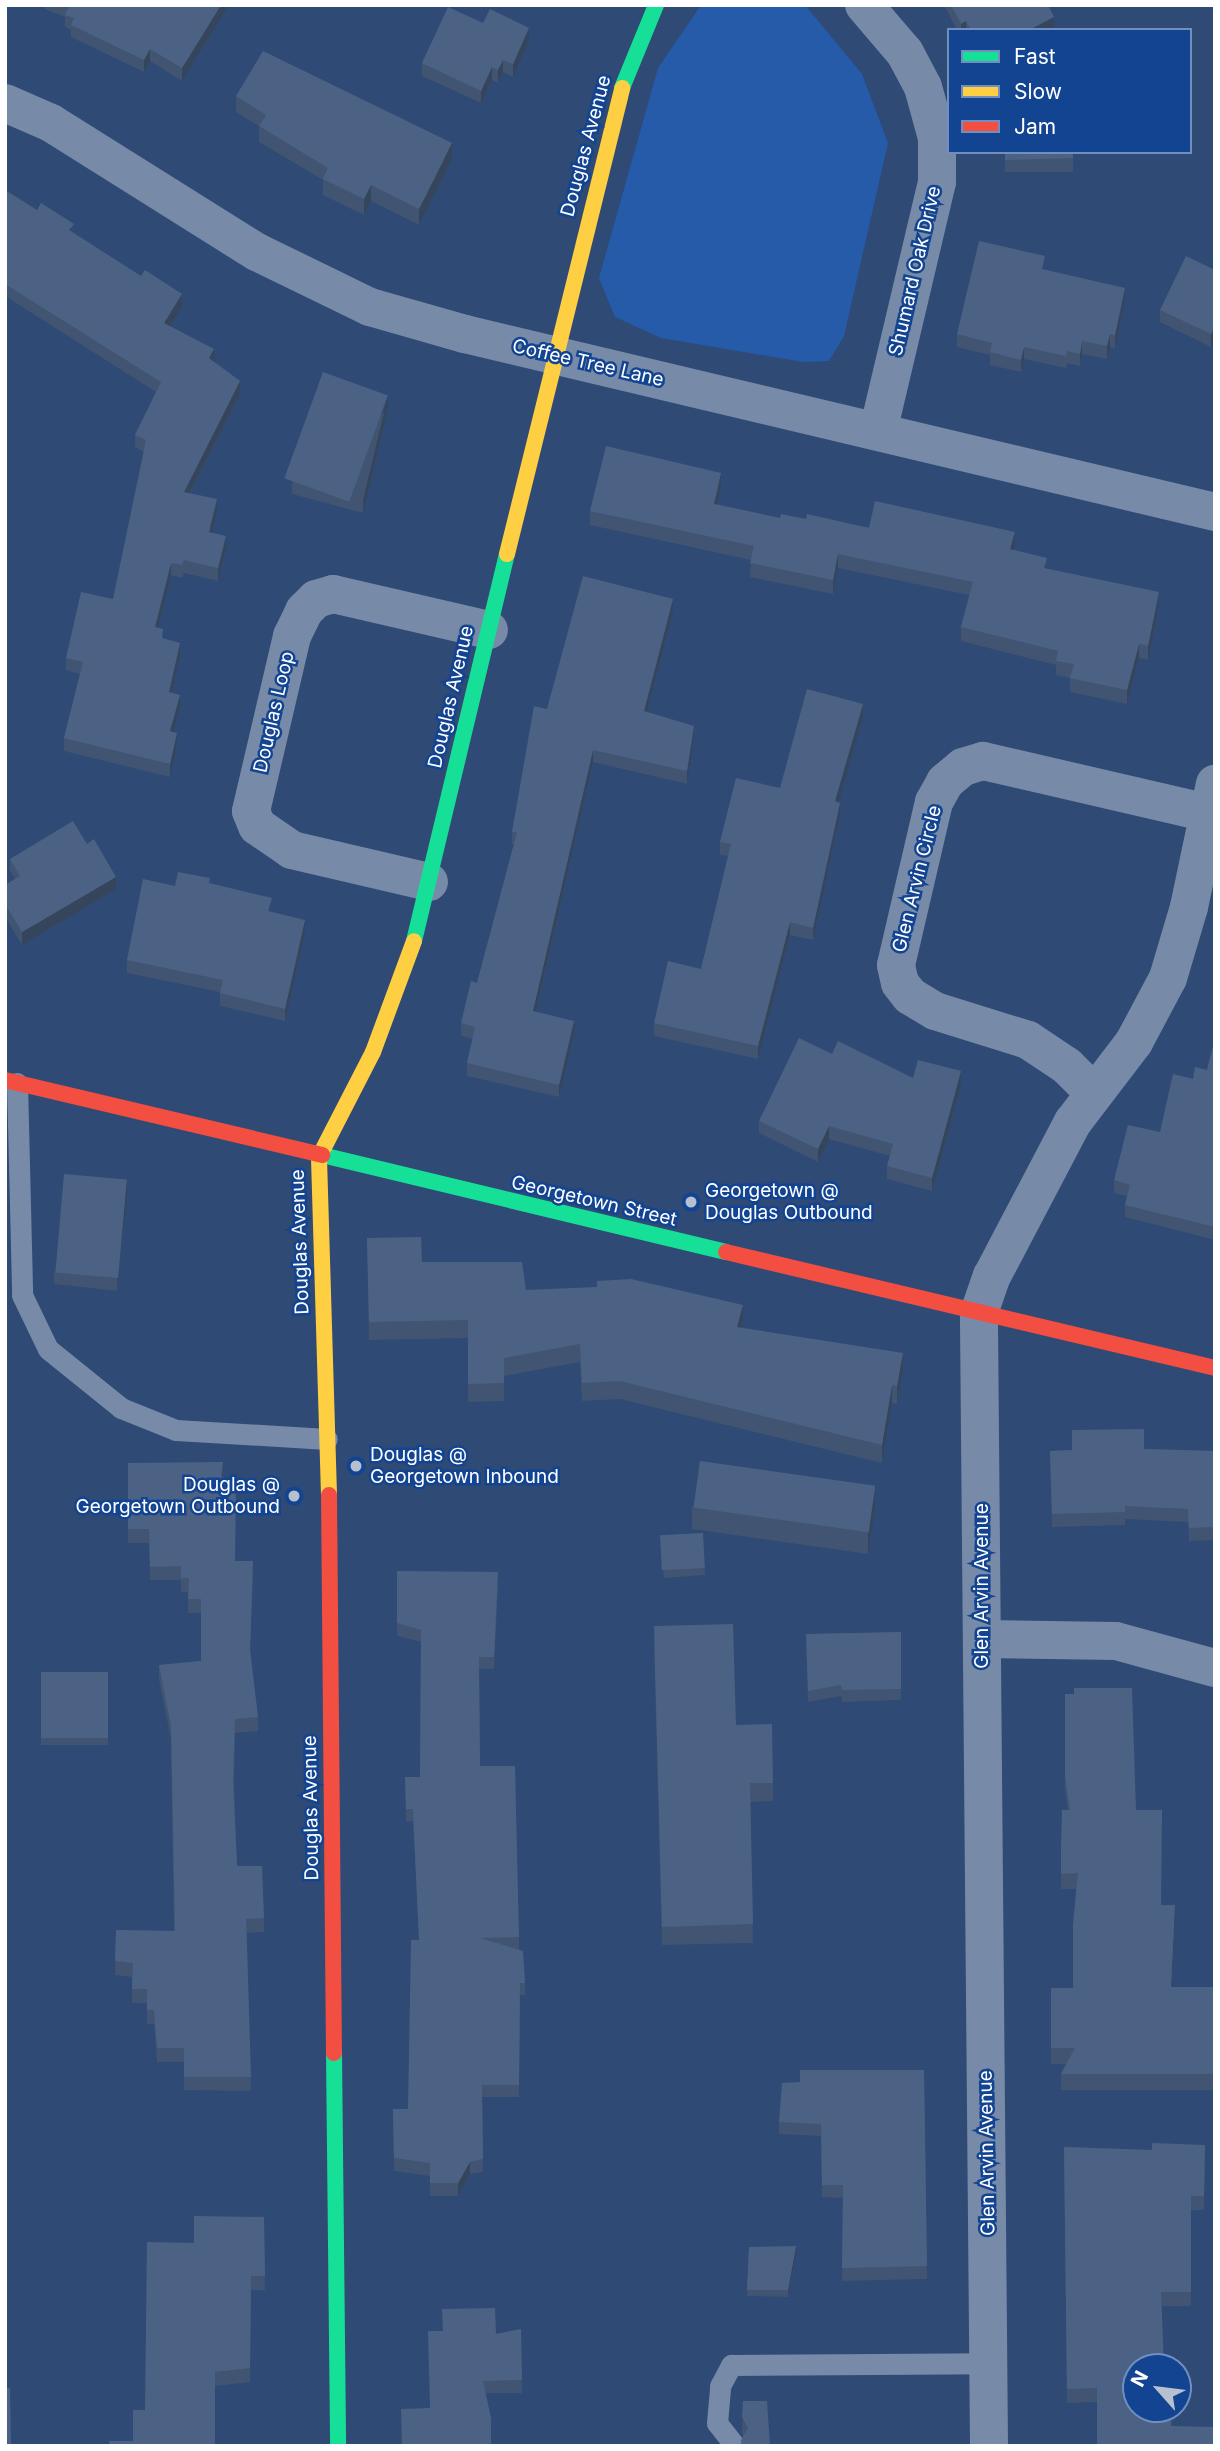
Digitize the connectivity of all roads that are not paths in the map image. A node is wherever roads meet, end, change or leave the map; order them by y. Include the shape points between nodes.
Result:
1 (656, 5) edge
2 (864, 5) edge
3 (5, 103) edge
4 (556, 355) junction
5 (878, 431) junction
6 (1215, 512) edge
7 (489, 630) junction
8 (1212, 798) edge
9 (429, 882) junction
10 (11, 1081) edge
11 (1094, 1093) junction
12 (319, 1157) junction
13 (979, 1313) junction
14 (1215, 1368) edge
15 (327, 1439) junction
16 (982, 1639) junction
17 (1215, 1668) edge
18 (988, 2363) junction
19 (989, 2445) edge
20 (338, 2446) edge
21 (735, 2446) edge
22 (968, 2446) edge

1 - 4 street, Douglas Avenue via 616,103
2 - 5 street, Shumard Oak Drive via 905,53 923,87 937,138 937,182
3 - 4 street, Coffee Tree Lane via 51,123 308,281 370,307
4 - 5 street, Coffee Tree Lane
4 - 7 street, Douglas Avenue
5 - 6 street, Coffee Tree Lane
7 - 9 street, Douglas Avenue
7 - 9 street, Douglas Loop via 333,594 316,599 304,611 289,649 251,811 257,826 292,850
8 - 11 street, Glen Arvin Avenue via 1189,907 1168,978 1134,1042
8 - 11 street, Glen Arvin Circle via 982,761 963,766 945,782 934,802 896,965 900,983 910,996 935,1011 1028,1040 1068,1066
9 - 12 street, Douglas Avenue via 393,1003
10 - 12 street, Georgetown Street
10 - 15 lane via 22,1295 48,1349 121,1408 176,1430
11 - 13 street, Glen Arvin Avenue via 1073,1122 992,1276
12 - 13 street, Georgetown Street
12 - 15 street, Douglas Avenue
13 - 14 street, Georgetown Street
13 - 16 street, Glen Arvin Avenue
15 - 20 street, Douglas Avenue
16 - 17 street via 1027,1636 1116,1641
16 - 18 street, Glen Arvin Avenue
18 - 19 street, Glen Arvin Avenue
18 - 21 lane via 732,2365 720,2386 717,2423
19 - 22 lane

